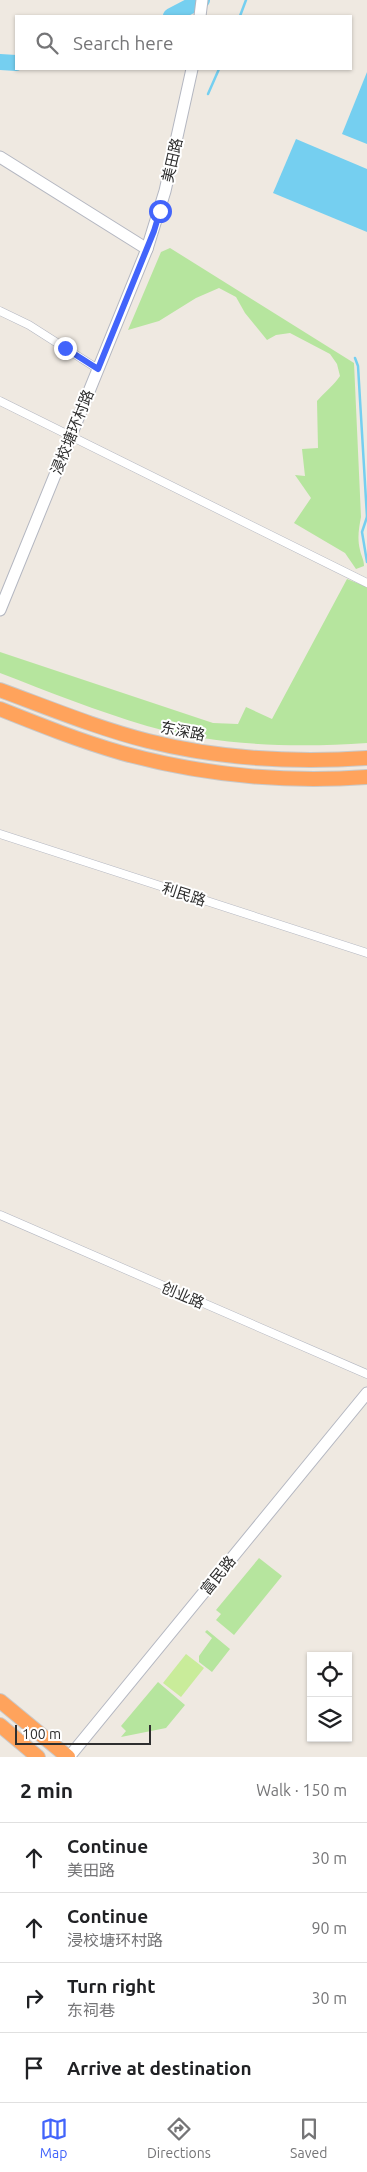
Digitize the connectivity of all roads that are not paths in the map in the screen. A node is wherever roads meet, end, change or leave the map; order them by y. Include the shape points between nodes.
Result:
1 (202, 0) edge
2 (200, 15) edge
3 (192, 70) edge
4 (0, 156) edge
5 (147, 249) junction
6 (0, 311) edge
7 (98, 369) junction
8 (0, 400) edge
9 (71, 436) junction
10 (367, 584) edge
11 (0, 610) edge
12 (0, 690) edge
13 (0, 709) edge
14 (367, 758) edge
15 (367, 777) edge
16 (0, 834) edge
17 (367, 953) edge
18 (0, 1215) edge
19 (367, 1374) edge
20 (367, 1393) edge
21 (0, 1701) edge
22 (0, 1726) edge
23 (38, 1757) edge
24 (69, 1757) edge

1 - 2 street
3 - 5 street, 美田路 via 165,191
4 - 5 street
5 - 7 street, 浸校塘环村路
6 - 7 street via 29,325
7 - 9 street, 浸校塘环村路
8 - 9 street
9 - 10 street
9 - 11 street, 浸校塘环村路
12 - 14 highway, 东深路 via 103,728 196,751 266,760
13 - 15 highway via 122,752 192,769 265,778
16 - 17 street, 利民路
18 - 19 street, 创业路
20 - 24 street, 富民路
21 - 24 highway
22 - 23 highway

